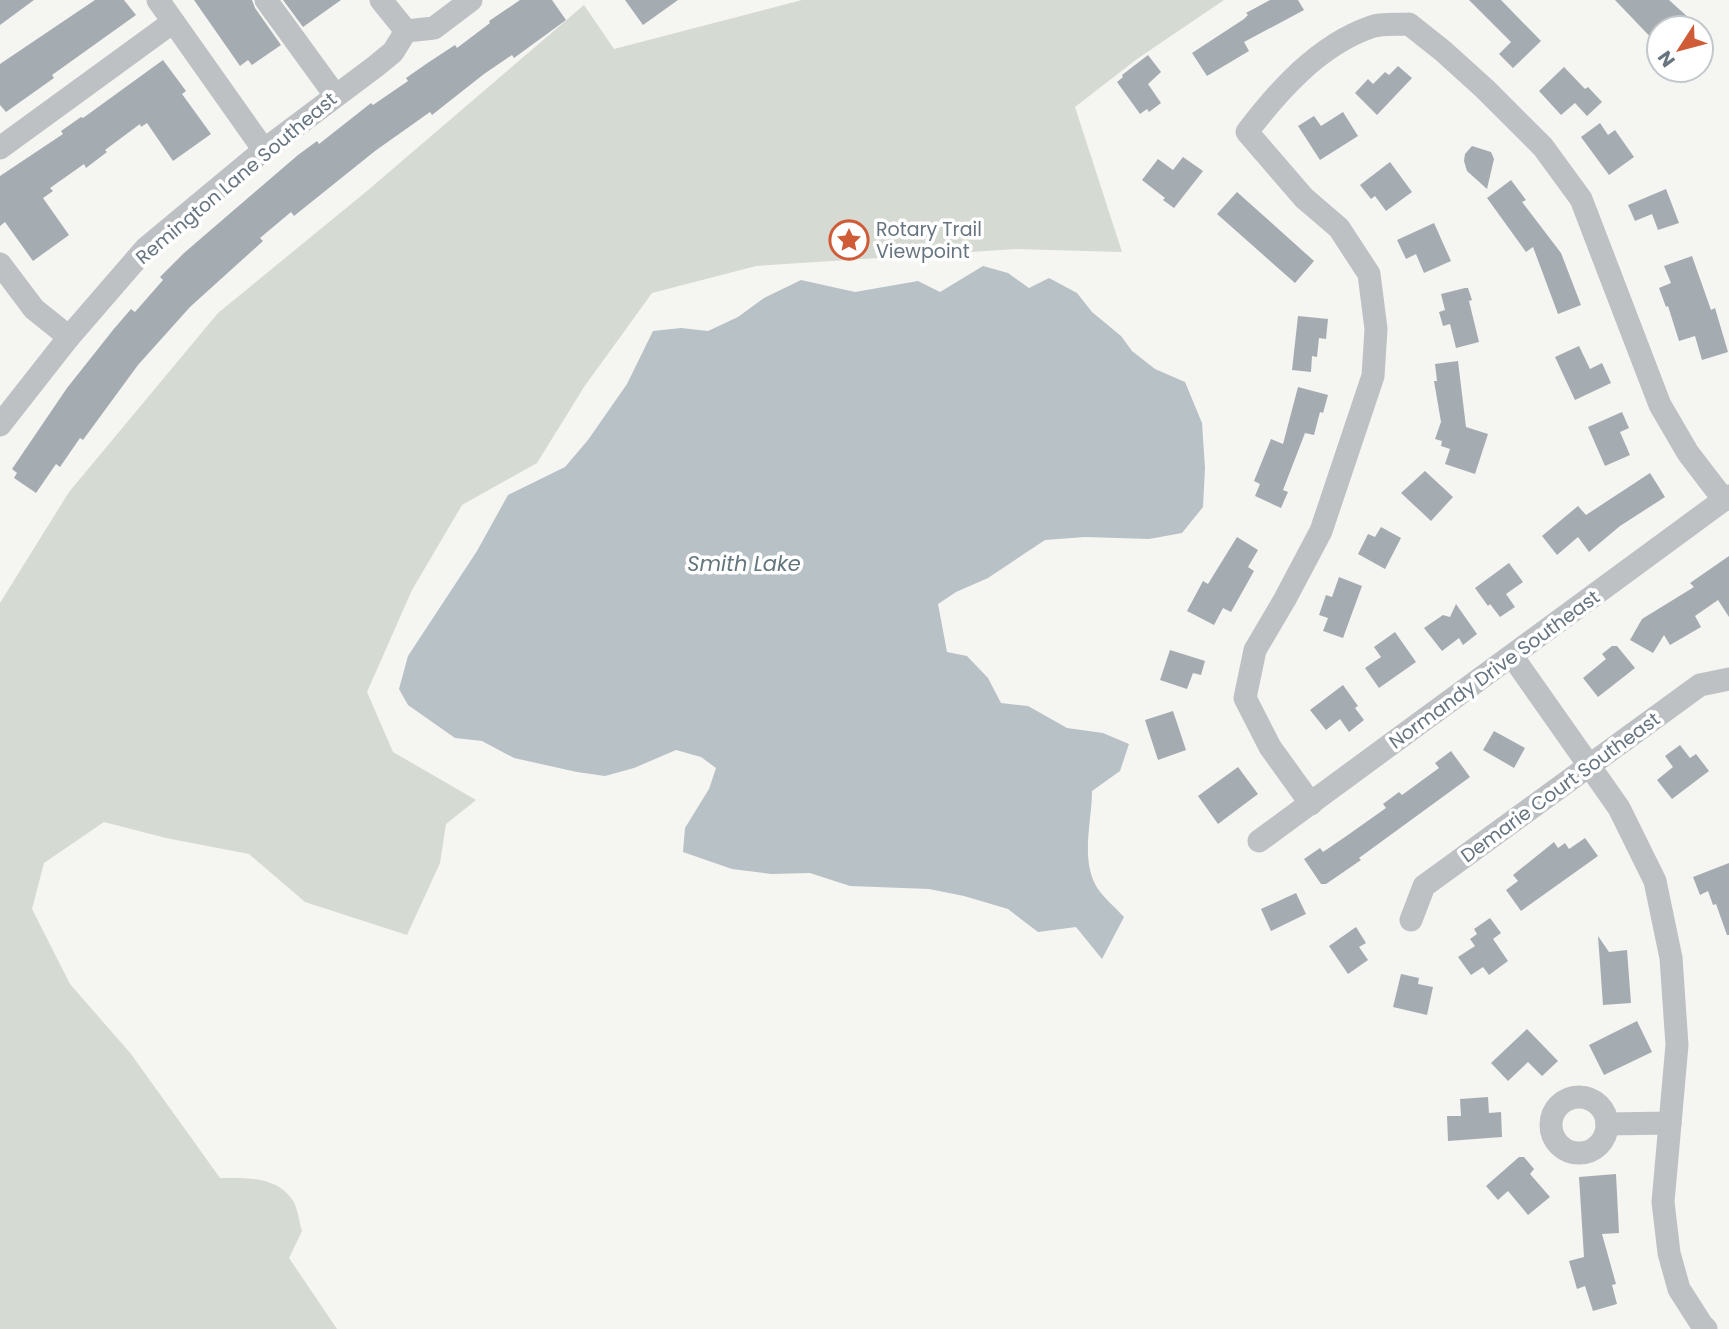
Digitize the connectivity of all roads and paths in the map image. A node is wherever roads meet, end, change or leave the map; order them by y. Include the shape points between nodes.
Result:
1 (158, 0) edge
2 (266, 0) edge
3 (381, 0) edge
4 (471, 0) edge
5 (173, 22) junction
6 (406, 31) junction
7 (335, 95) junction
8 (0, 148) edge
9 (264, 150) junction
10 (0, 264) edge
11 (69, 337) junction
12 (2, 418) edge
13 (1727, 498) edge
14 (1512, 656) junction
15 (1729, 679) edge
16 (1589, 766) junction
17 (1311, 804) junction
18 (1259, 841) dead end
19 (1411, 920) dead end
20 (1670, 1123) junction
21 (1607, 1124) dead end
22 (1706, 1329) edge

1 - 5 street
2 - 7 street
3 - 6 street
4 - 6 street via 434,28
5 - 8 street
5 - 9 street
6 - 7 street, Remington Lane Southeast via 393,52
7 - 9 street, Remington Lane Southeast
9 - 11 street, Remington Lane Southeast via 146,248
10 - 11 street via 34,309
11 - 12 street, Remington Lane Southeast
13 - 14 street, Normandy Drive Southeast
13 - 17 street via 1688,453 1660,405 1581,199 1543,147 1409,24 1372,27 1326,50 1275,95 1247,132 1304,198 1339,228 1369,274 1376,329 1373,376 1321,531 1255,650 1245,698 1270,747
14 - 16 street
14 - 17 street, Normandy Drive Southeast
15 - 16 street, Demarie Court Southeast via 1700,685
16 - 19 street, Demarie Court Southeast via 1424,886
16 - 20 street via 1619,808 1656,881 1671,958 1677,1045
17 - 18 street, Normandy Drive Southeast
20 - 21 street
20 - 22 street via 1662,1202 1669,1253 1679,1289

